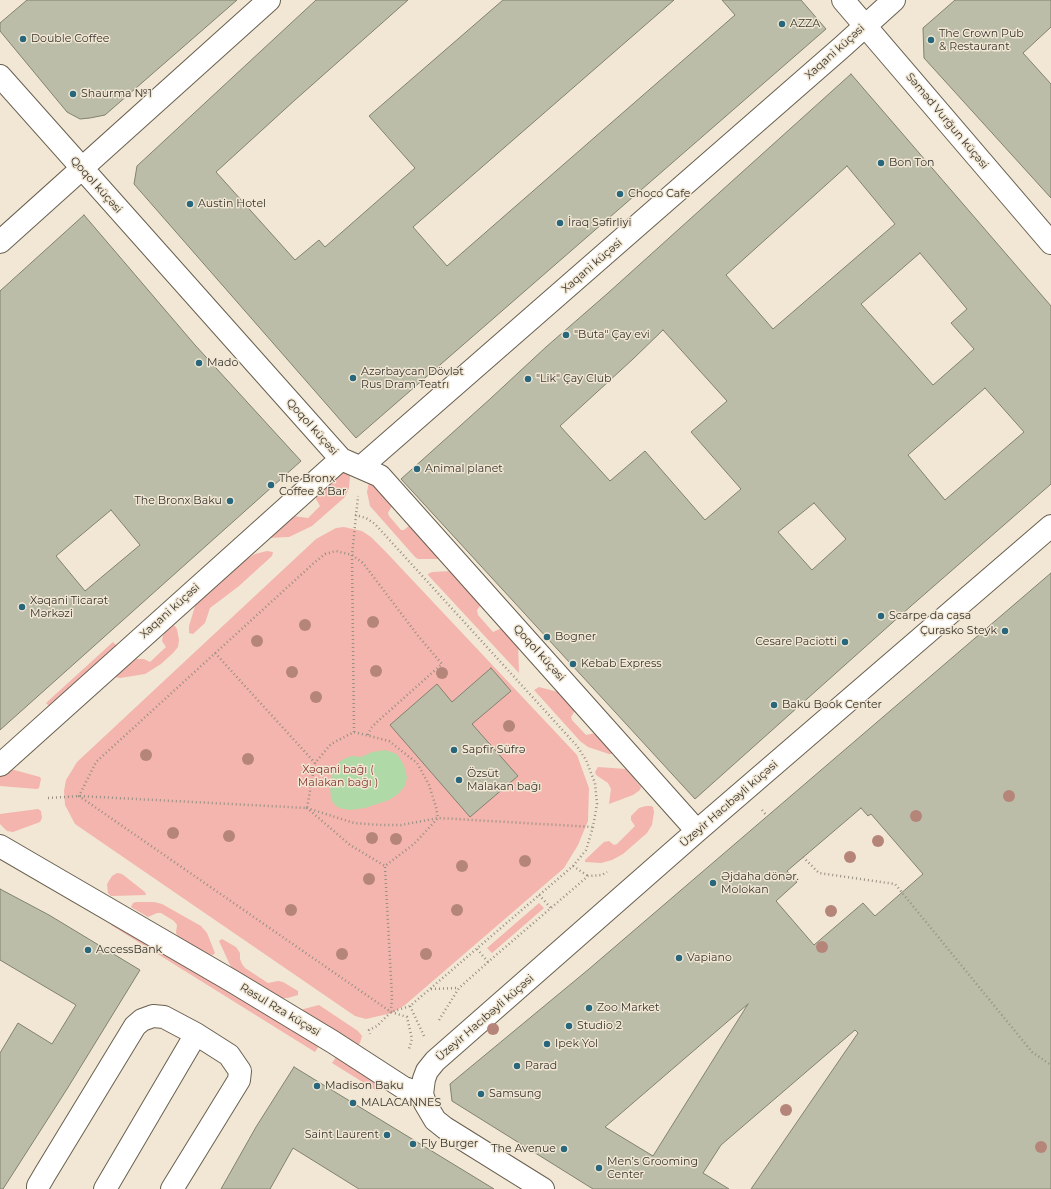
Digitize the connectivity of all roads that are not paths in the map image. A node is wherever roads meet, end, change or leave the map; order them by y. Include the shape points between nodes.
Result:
1 (269, 0) edge
2 (843, 0) edge
3 (894, 0) edge
4 (865, 26) junction
5 (0, 76) edge
6 (82, 169) junction
7 (0, 242) edge
8 (1051, 244) edge
9 (341, 459) junction
10 (361, 468) junction
11 (1051, 526) edge
12 (0, 764) edge
13 (698, 831) junction
14 (0, 846) edge
15 (196, 1034) junction
16 (422, 1094) junction
17 (38, 1189) edge
18 (105, 1189) edge
19 (172, 1189) edge
20 (543, 1189) edge

1 - 6 street
2 - 4 street, Səməd Vurğun küçəsi
3 - 4 street, Xaqani küçəsi
4 - 8 street, Səməd Vurğun küçəsi
4 - 10 street, Xaqani küçəsi
5 - 6 street, Qoqol küçəsi
6 - 7 street
6 - 9 street, Qoqol küçəsi
9 - 10 street, Qoqol küçəsi
9 - 12 street, Xaqani küçəsi
10 - 13 street, Qoqol küçəsi via 380,476
11 - 13 street, Üzeyir Hacıbəyli küçəsi
13 - 16 street, Üzeyir Hacıbəyli küçəsi via 435,1061 424,1079
14 - 16 street, Rəsul Rza küçəsi via 232,981 404,1088
15 - 17 street via 164,1018 153,1016 135,1026
15 - 18 street
15 - 19 street via 229,1055 240,1071 239,1080
16 - 20 street via 429,1112 444,1128

